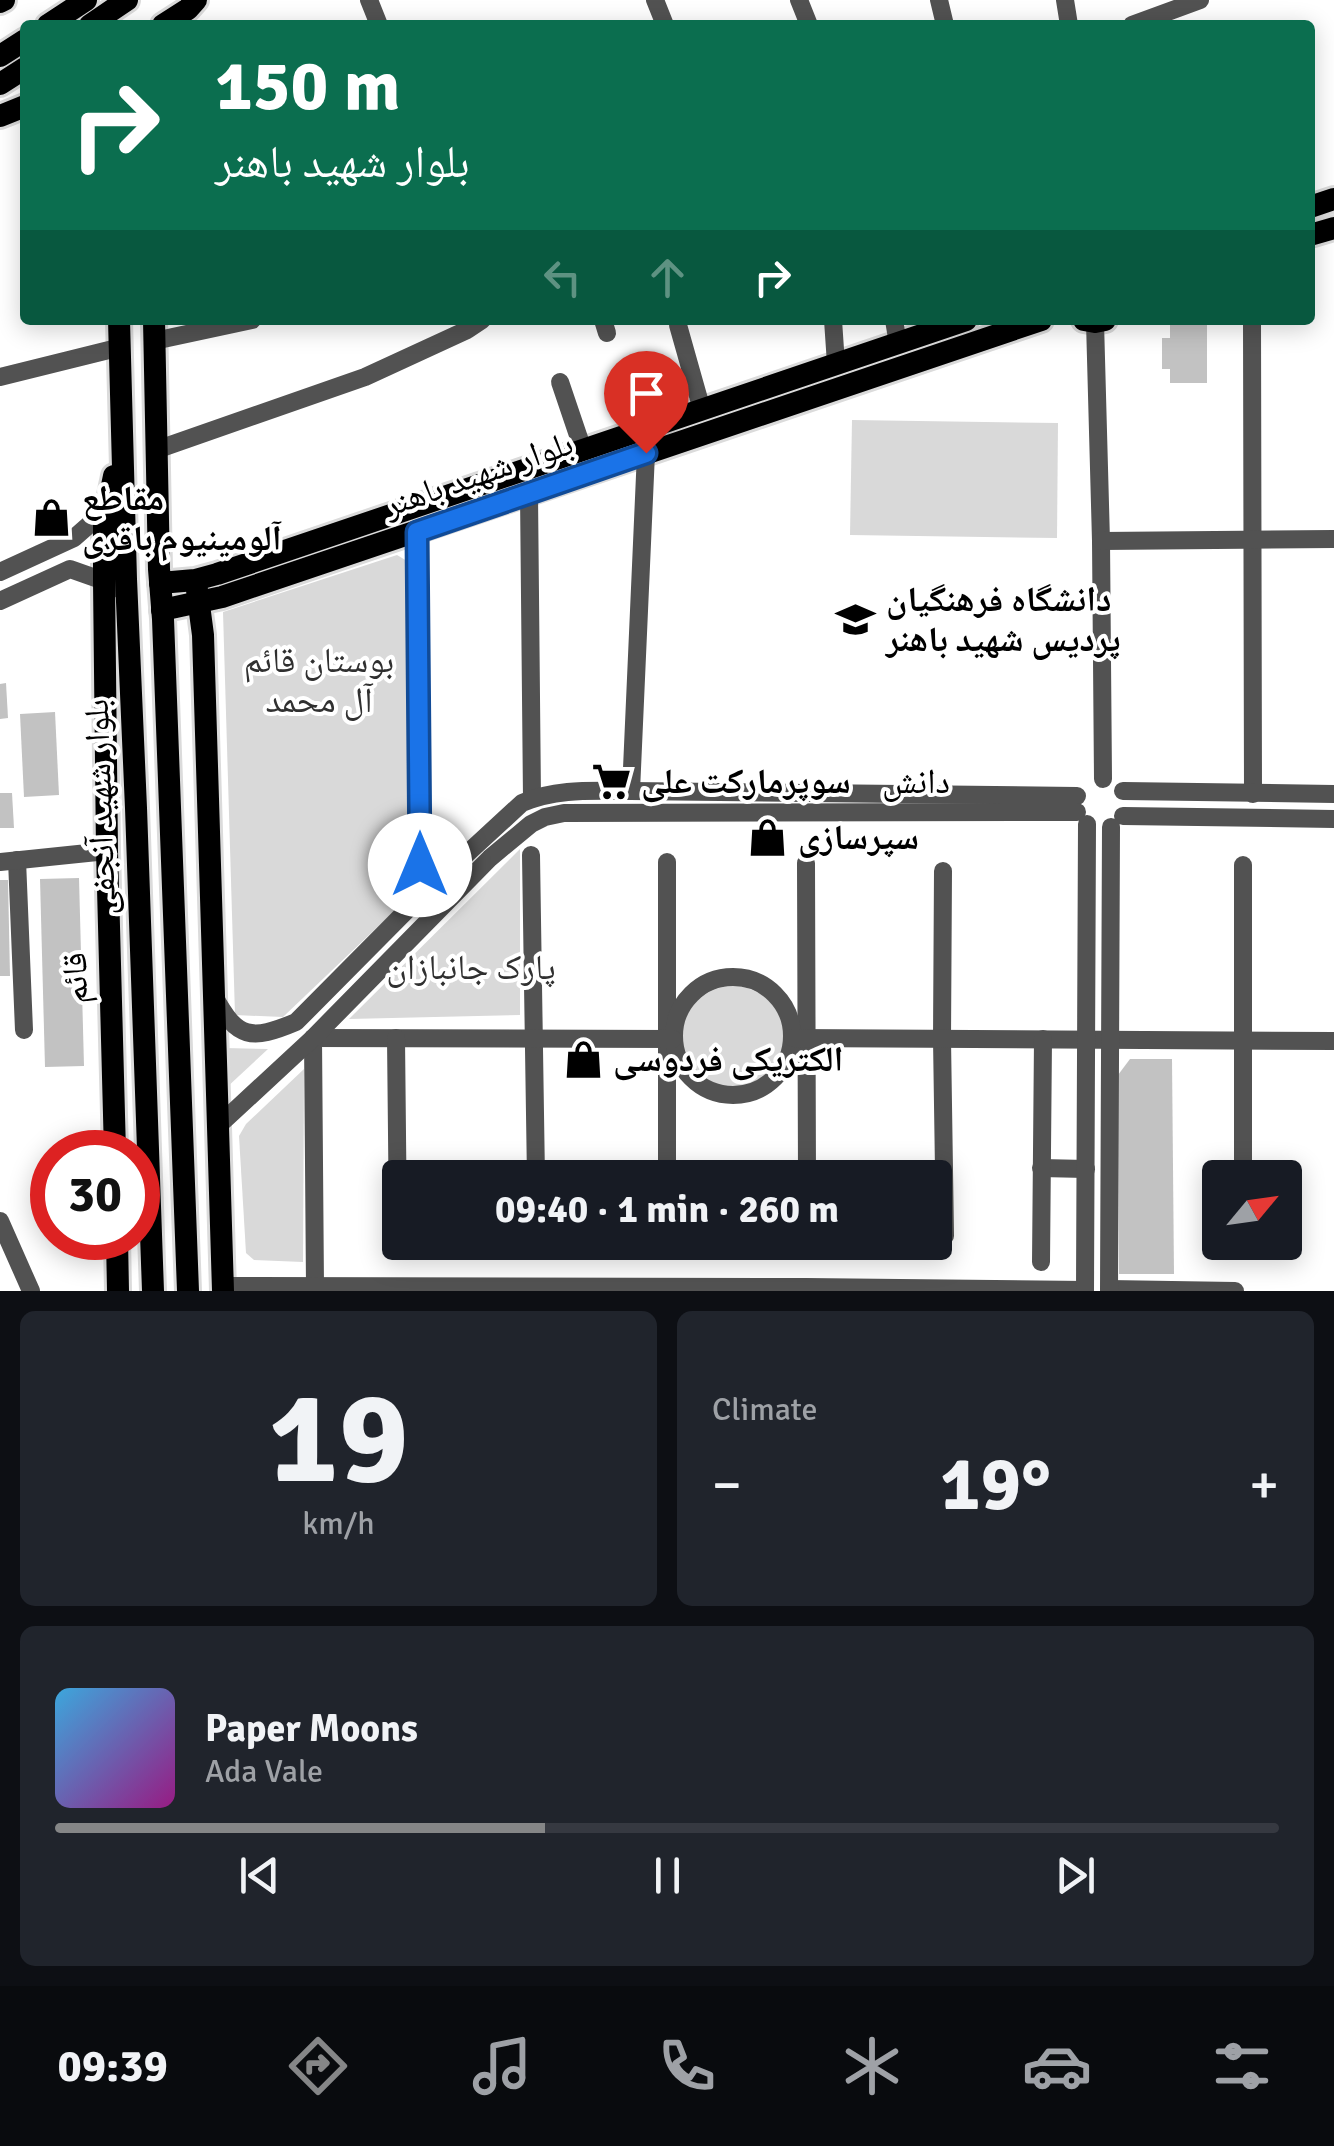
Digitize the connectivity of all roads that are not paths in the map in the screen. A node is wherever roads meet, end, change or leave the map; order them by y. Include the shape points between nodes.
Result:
1 (86, 0) edge
2 (128, 0) edge
3 (1197, 0) edge
4 (1171, 5) edge
5 (56, 20) edge
6 (98, 20) edge
7 (1142, 20) edge
8 (119, 325) edge
9 (203, 325) edge
10 (474, 325) edge
11 (678, 325) dead end
12 (833, 325) edge
13 (937, 325) edge
14 (1026, 325) edge
15 (1094, 325) edge
16 (1252, 325) edge
17 (154, 330) edge
18 (896, 332) edge
19 (120, 347) junction
20 (652, 364) dead end
21 (836, 364) junction
22 (0, 377) edge
23 (560, 382) dead end
24 (702, 410) junction
25 (668, 421) junction
26 (121, 443) junction
27 (156, 450) junction
28 (583, 450) junction
29 (646, 453) junction
30 (529, 494) junction
31 (107, 509) junction
32 (417, 532) junction
33 (1334, 539) edge
34 (1252, 540) junction
35 (1101, 541) junction
36 (60, 544) junction
37 (70, 569) junction
38 (265, 570) junction
39 (0, 572) edge
40 (104, 581) junction
41 (160, 583) junction
42 (197, 592) junction
43 (0, 601) edge
44 (126, 604) junction
45 (162, 610) junction
46 (1102, 779) junction
47 (631, 791) junction
48 (1123, 792) junction
49 (1253, 794) junction
50 (1334, 794) edge
51 (532, 798) junction
52 (1080, 811) junction
53 (1334, 819) edge
54 (1117, 821) junction
55 (107, 851) junction
56 (531, 855) dead end
57 (9, 861) edge
58 (667, 862) dead end
59 (806, 863) dead end
60 (1243, 865) dead end
61 (943, 871) dead end
62 (420, 897) junction
63 (214, 996) junction
64 (296, 1022) junction
65 (24, 1030) dead end
66 (313, 1038) junction
67 (396, 1038) junction
68 (535, 1038) junction
69 (800, 1038) junction
70 (1110, 1038) junction
71 (670, 1039) junction
72 (942, 1039) junction
73 (1043, 1039) junction
74 (1086, 1039) junction
75 (1241, 1040) junction
76 (1334, 1041) edge
77 (218, 1126) junction
78 (114, 1130) edge
79 (397, 1160) edge
80 (536, 1160) edge
81 (667, 1160) edge
82 (806, 1160) edge
83 (943, 1160) edge
84 (1242, 1160) edge
85 (1041, 1168) junction
86 (1086, 1169) junction
87 (0, 1221) edge
88 (117, 1260) edge
89 (1041, 1262) dead end
90 (315, 1287) junction
91 (224, 1289) edge
92 (396, 1289) edge
93 (534, 1290) edge
94 (666, 1290) edge
95 (803, 1290) edge
96 (1038, 1290) edge
97 (1085, 1290) edge
98 (1109, 1290) edge
99 (1155, 1290) edge
100 (31, 1291) edge
101 (118, 1291) edge
102 (153, 1291) edge
103 (188, 1291) edge
104 (1236, 1291) edge

1 - 5 main road
2 - 6 main road
3 - 4 street
4 - 7 street
8 - 19 main road, بلوار شهید آنجفی
9 - 17 street
10 - 27 street via 366,377
11 - 24 street
12 - 21 street
13 - 18 main road, بلوار شهید باهنر
14 - 29 main road, بلوار شهید باهنر
15 - 35 street
16 - 34 street
17 - 27 main road, بلوار شهید آنجفی
18 - 21 main road, بلوار شهید باهنر
19 - 22 street
19 - 26 main road, بلوار شهید آنجفی
20 - 25 street
21 - 24 main road, بلوار شهید باهنر
23 - 28 street
24 - 25 main road, بلوار شهید باهنر
25 - 28 main road, بلوار شهید باهنر
26 - 31 main road, قائم
26 - 44 main road, بلوار شهید آنجفی
27 - 41 main road, بلوار شهید آنجفی
28 - 38 main road, بلوار شهید باهنر
29 - 30 main road, بلوار شهید باهنر
29 - 47 street
30 - 32 main road, بلوار شهید باهنر
30 - 51 street
31 - 36 street
31 - 40 main road, قائم
32 - 38 main road, بلوار شهید باهنر
32 - 62 street
33 - 34 street
34 - 35 street
34 - 49 street
35 - 46 street
36 - 37 street via 70,554
36 - 39 street
37 - 40 street
37 - 43 street
38 - 42 main road, بلوار شهید باهنر
40 - 44 street
40 - 55 main road, قائم
41 - 42 main road, بلوار شهید باهنر
41 - 45 main road, بلوار شهید آنجفی
42 - 45 main road, بلوار شهید باهنر
42 - 63 main road
44 - 102 main road, بلوار شهید آنجفی
45 - 103 main road, بلوار شهید آنجفی
46 - 48 street
46 - 52 street via 1087,783
47 - 51 street, دانش via 558,791
47 - 52 street, دانش
48 - 49 street
48 - 54 street
49 - 50 street
51 - 62 street
52 - 54 street via 1094,828
52 - 66 street, دانش via 545,817 490,858
52 - 74 street
53 - 54 street
54 - 70 street
55 - 57 street
55 - 78 main road, قائم
56 - 68 street
57 - 65 street
58 - 71 street
59 - 69 street
60 - 75 street
61 - 72 street
62 - 64 street
63 - 64 street via 239,1030 276,1031
63 - 77 main road
64 - 66 street
66 - 67 street
66 - 77 street, دانش
66 - 90 street
67 - 68 street
67 - 79 street
68 - 71 street
68 - 80 street
69 - 71 street via 766,1086 729,1096 694,1082
69 - 71 street via 768,988 732,976 696,989
69 - 72 street
69 - 82 street
70 - 74 street
70 - 75 street
70 - 98 street
71 - 81 street
72 - 73 street
72 - 83 street
73 - 74 street
73 - 85 street
74 - 86 street
75 - 76 street
75 - 84 street
77 - 91 main road
85 - 86 street
85 - 89 street
86 - 97 street
87 - 100 street
88 - 101 main road
90 - 91 street
90 - 92 street
92 - 93 street
93 - 94 street
94 - 95 street
95 - 96 street
96 - 97 street
98 - 99 street
99 - 104 street

